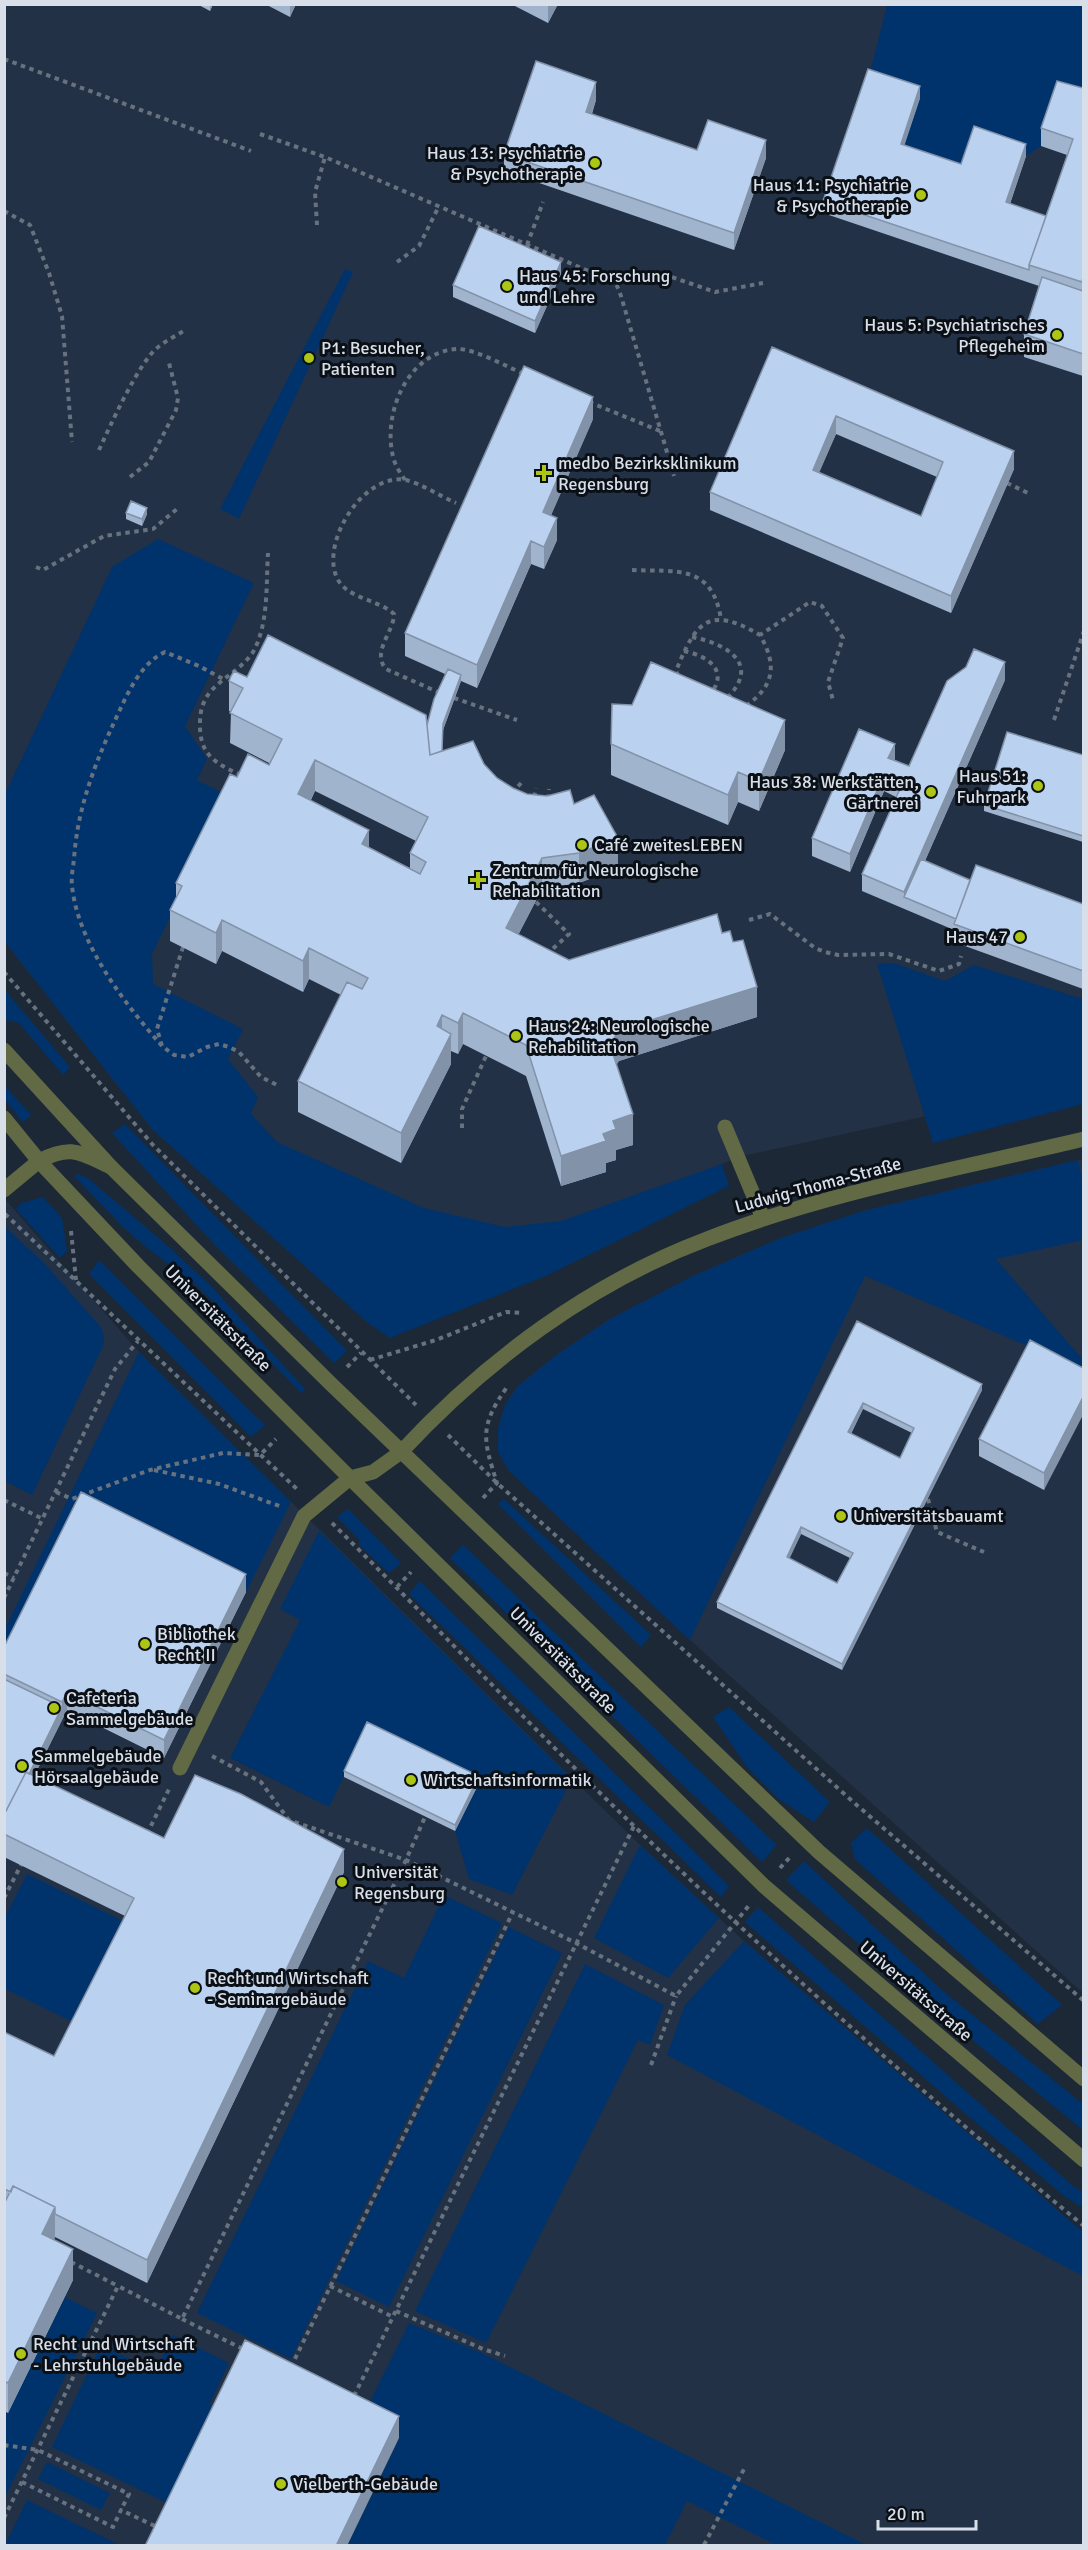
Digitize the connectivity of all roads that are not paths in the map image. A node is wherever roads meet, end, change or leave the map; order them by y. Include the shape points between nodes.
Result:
1 (4, 1050) edge
2 (4, 1118) edge
3 (724, 1127) dead end
4 (1083, 1139) edge
5 (39, 1161) junction
6 (111, 1167) junction
7 (4, 1190) edge
8 (763, 1218) junction
9 (401, 1452) junction
10 (350, 1478) junction
11 (180, 1768) road end
12 (1083, 2079) edge
13 (1083, 2160) edge

1 - 6 street, Universitätsstraße
2 - 5 street, Universitätsstraße
3 - 8 street
4 - 8 street, Ludwig-Thoma-Straße
5 - 6 street, Universitätsstraße via 57,1152 76,1152
5 - 7 street
5 - 10 street, Universitätsstraße
6 - 9 street, Universitätsstraße
8 - 9 street, Ludwig-Thoma-Straße via 642,1268 558,1315 451,1400
9 - 10 street, Ludwig-Thoma-Straße via 373,1472
9 - 12 street, Universitätsstraße via 806,1840
10 - 11 street via 310,1511
10 - 13 street, Universitätsstraße via 764,1886

